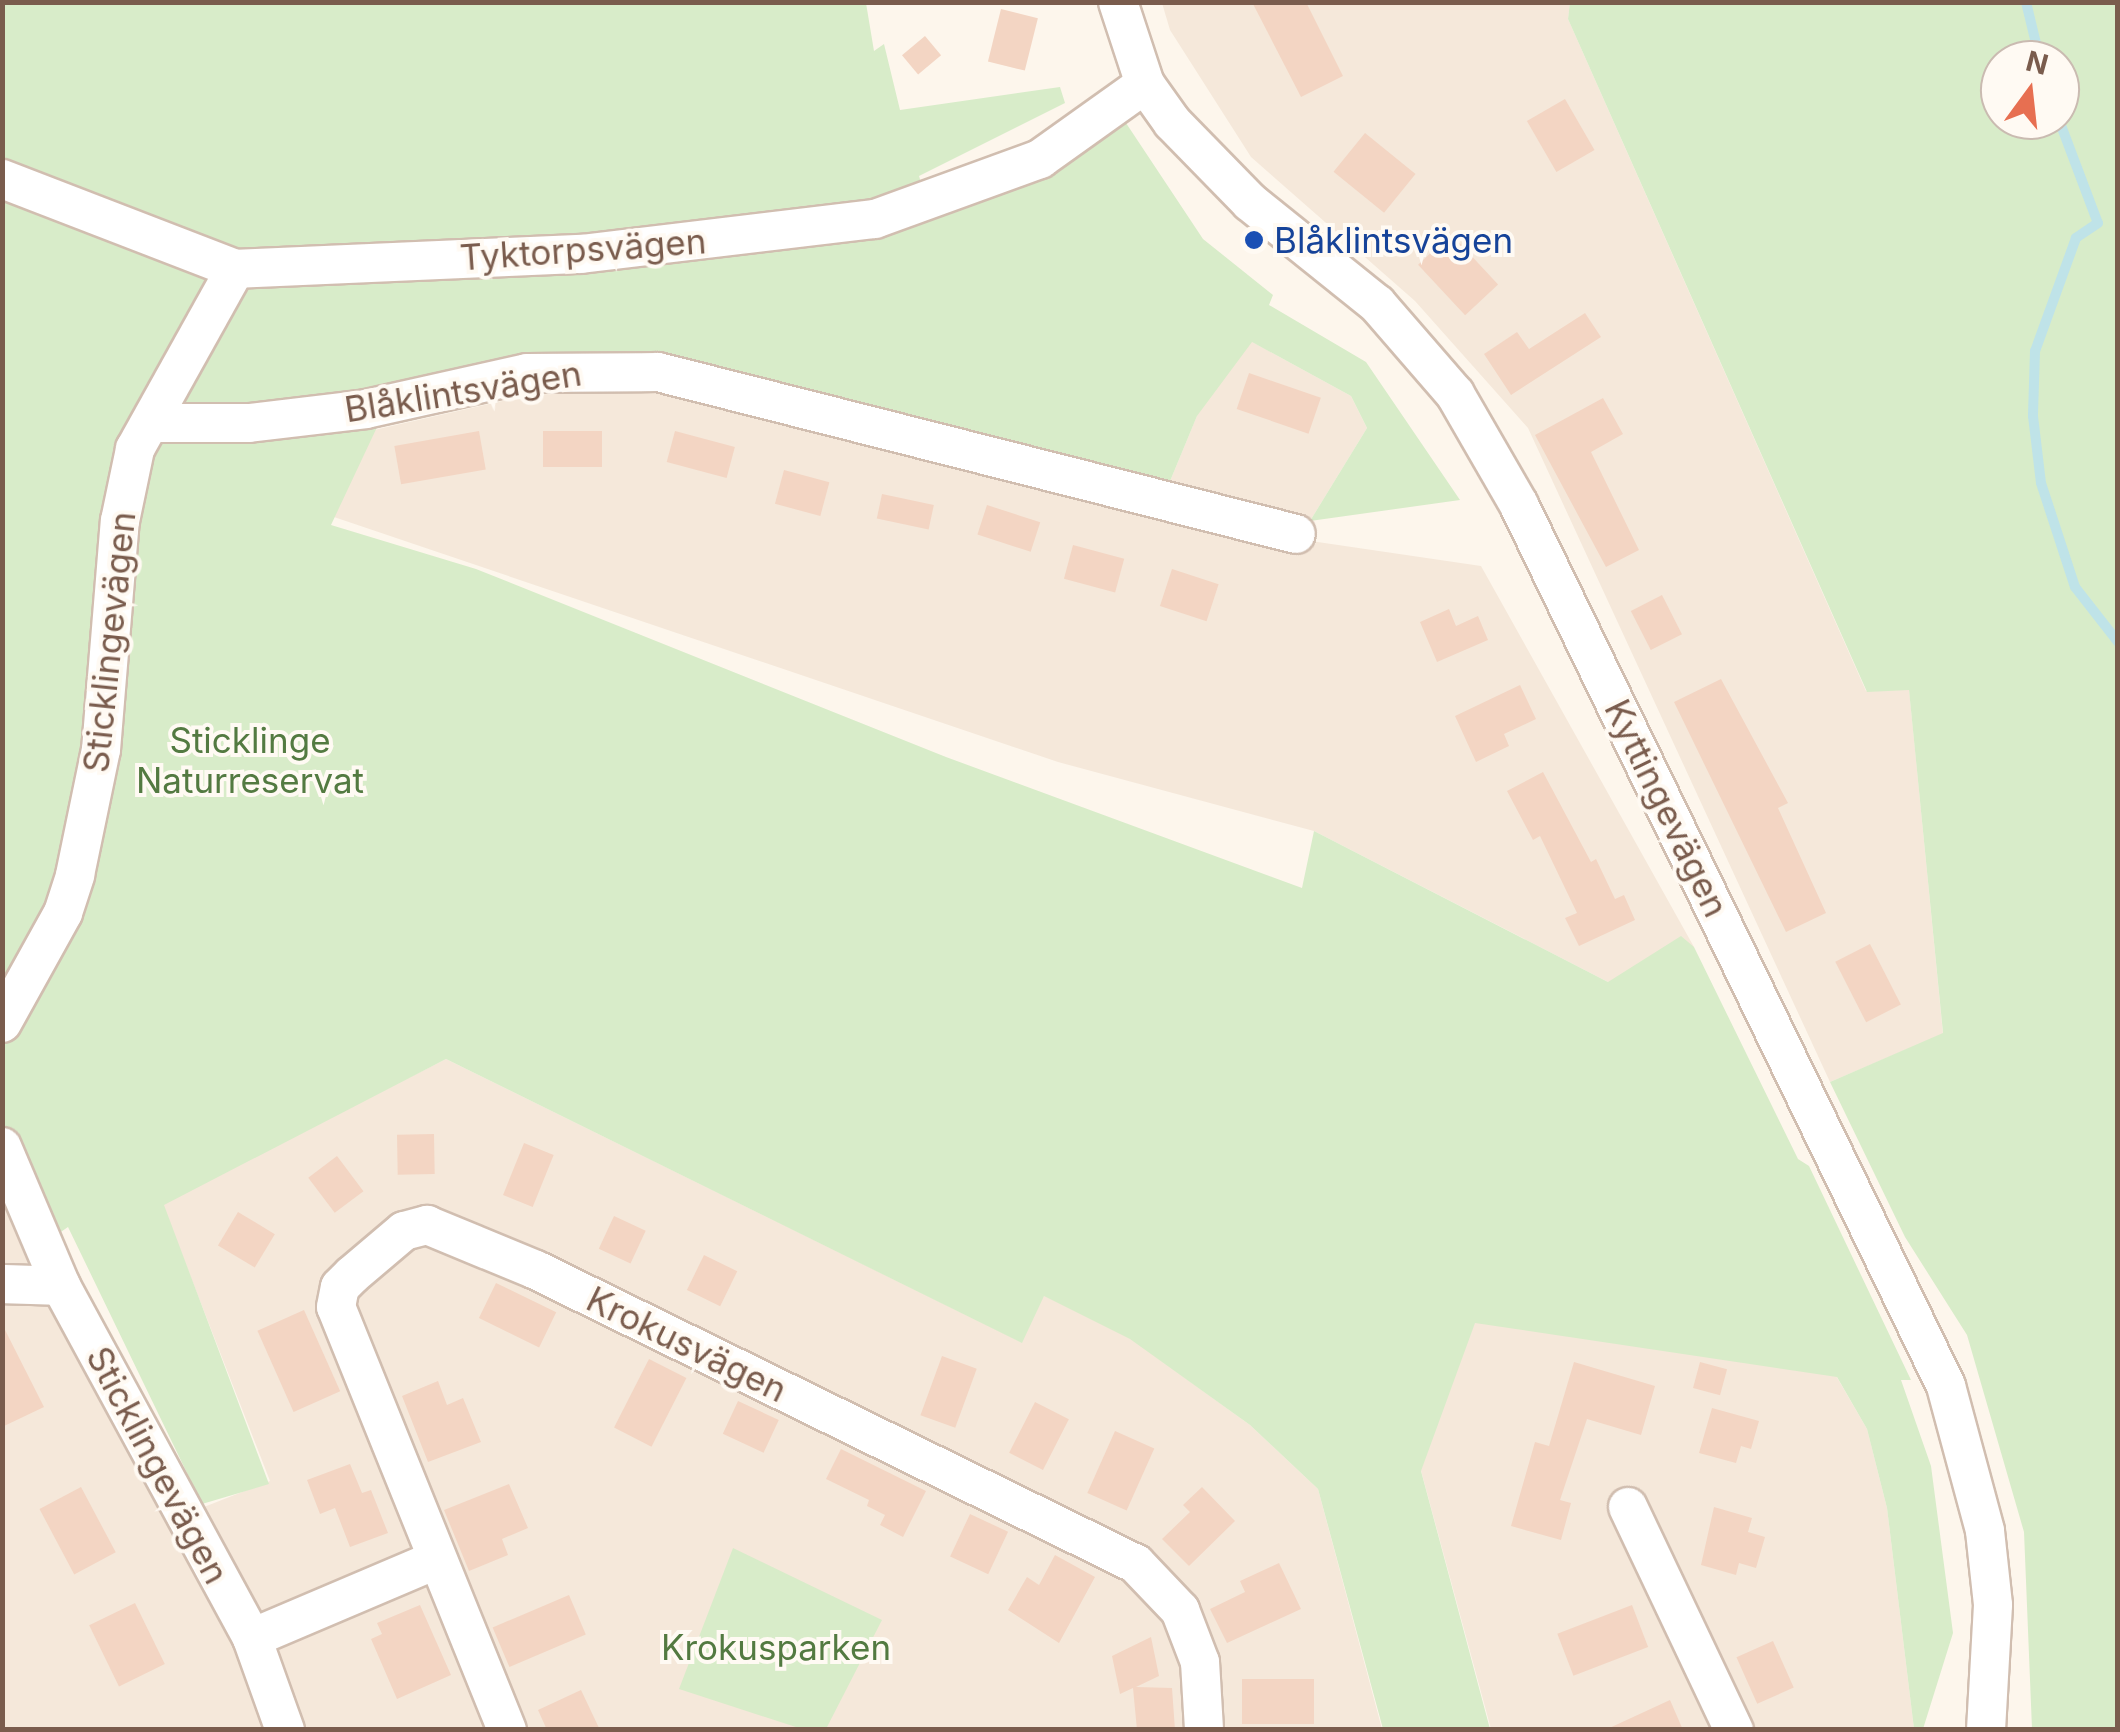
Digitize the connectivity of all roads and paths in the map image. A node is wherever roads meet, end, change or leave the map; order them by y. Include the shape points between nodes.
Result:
1 (1118, 2) edge
2 (1145, 84) junction
3 (2, 179) edge
4 (235, 268) junction
5 (150, 423) junction
6 (1296, 534) dead end
7 (2, 1023) edge
8 (2, 1147) edge
9 (2, 1284) edge
10 (61, 1286) junction
11 (1628, 1507) dead end
12 (436, 1560) junction
13 (252, 1638) junction
14 (285, 1730) edge
15 (506, 1730) edge
16 (1204, 1730) edge
17 (1734, 1730) edge
18 (1986, 1730) edge

1 - 2 street, Kyttingevägen
2 - 4 street, Tyktorpsvägen via 1040,159 875,218 581,254
2 - 18 street, Kyttingevägen via 1250,202 1377,304 1454,394 1518,505 1946,1386 1985,1531 1993,1606
3 - 4 street, Tyktorpsvägen
4 - 5 street, Sticklingevägen
5 - 6 street, Blåklintsvägen via 248,423 366,409 527,373 658,372
5 - 7 street, Sticklingevägen via 135,448 120,521 101,750 74,876 63,913
8 - 10 street, Sticklingevägen
9 - 10 street
10 - 13 street, Sticklingevägen
11 - 17 street
12 - 13 street
12 - 15 street, Krokusvägen
12 - 16 street, Krokusvägen via 336,1307 340,1287 352,1275 404,1232 427,1225 536,1270 1136,1564 1180,1610 1200,1662
13 - 14 street, Sticklingevägen

